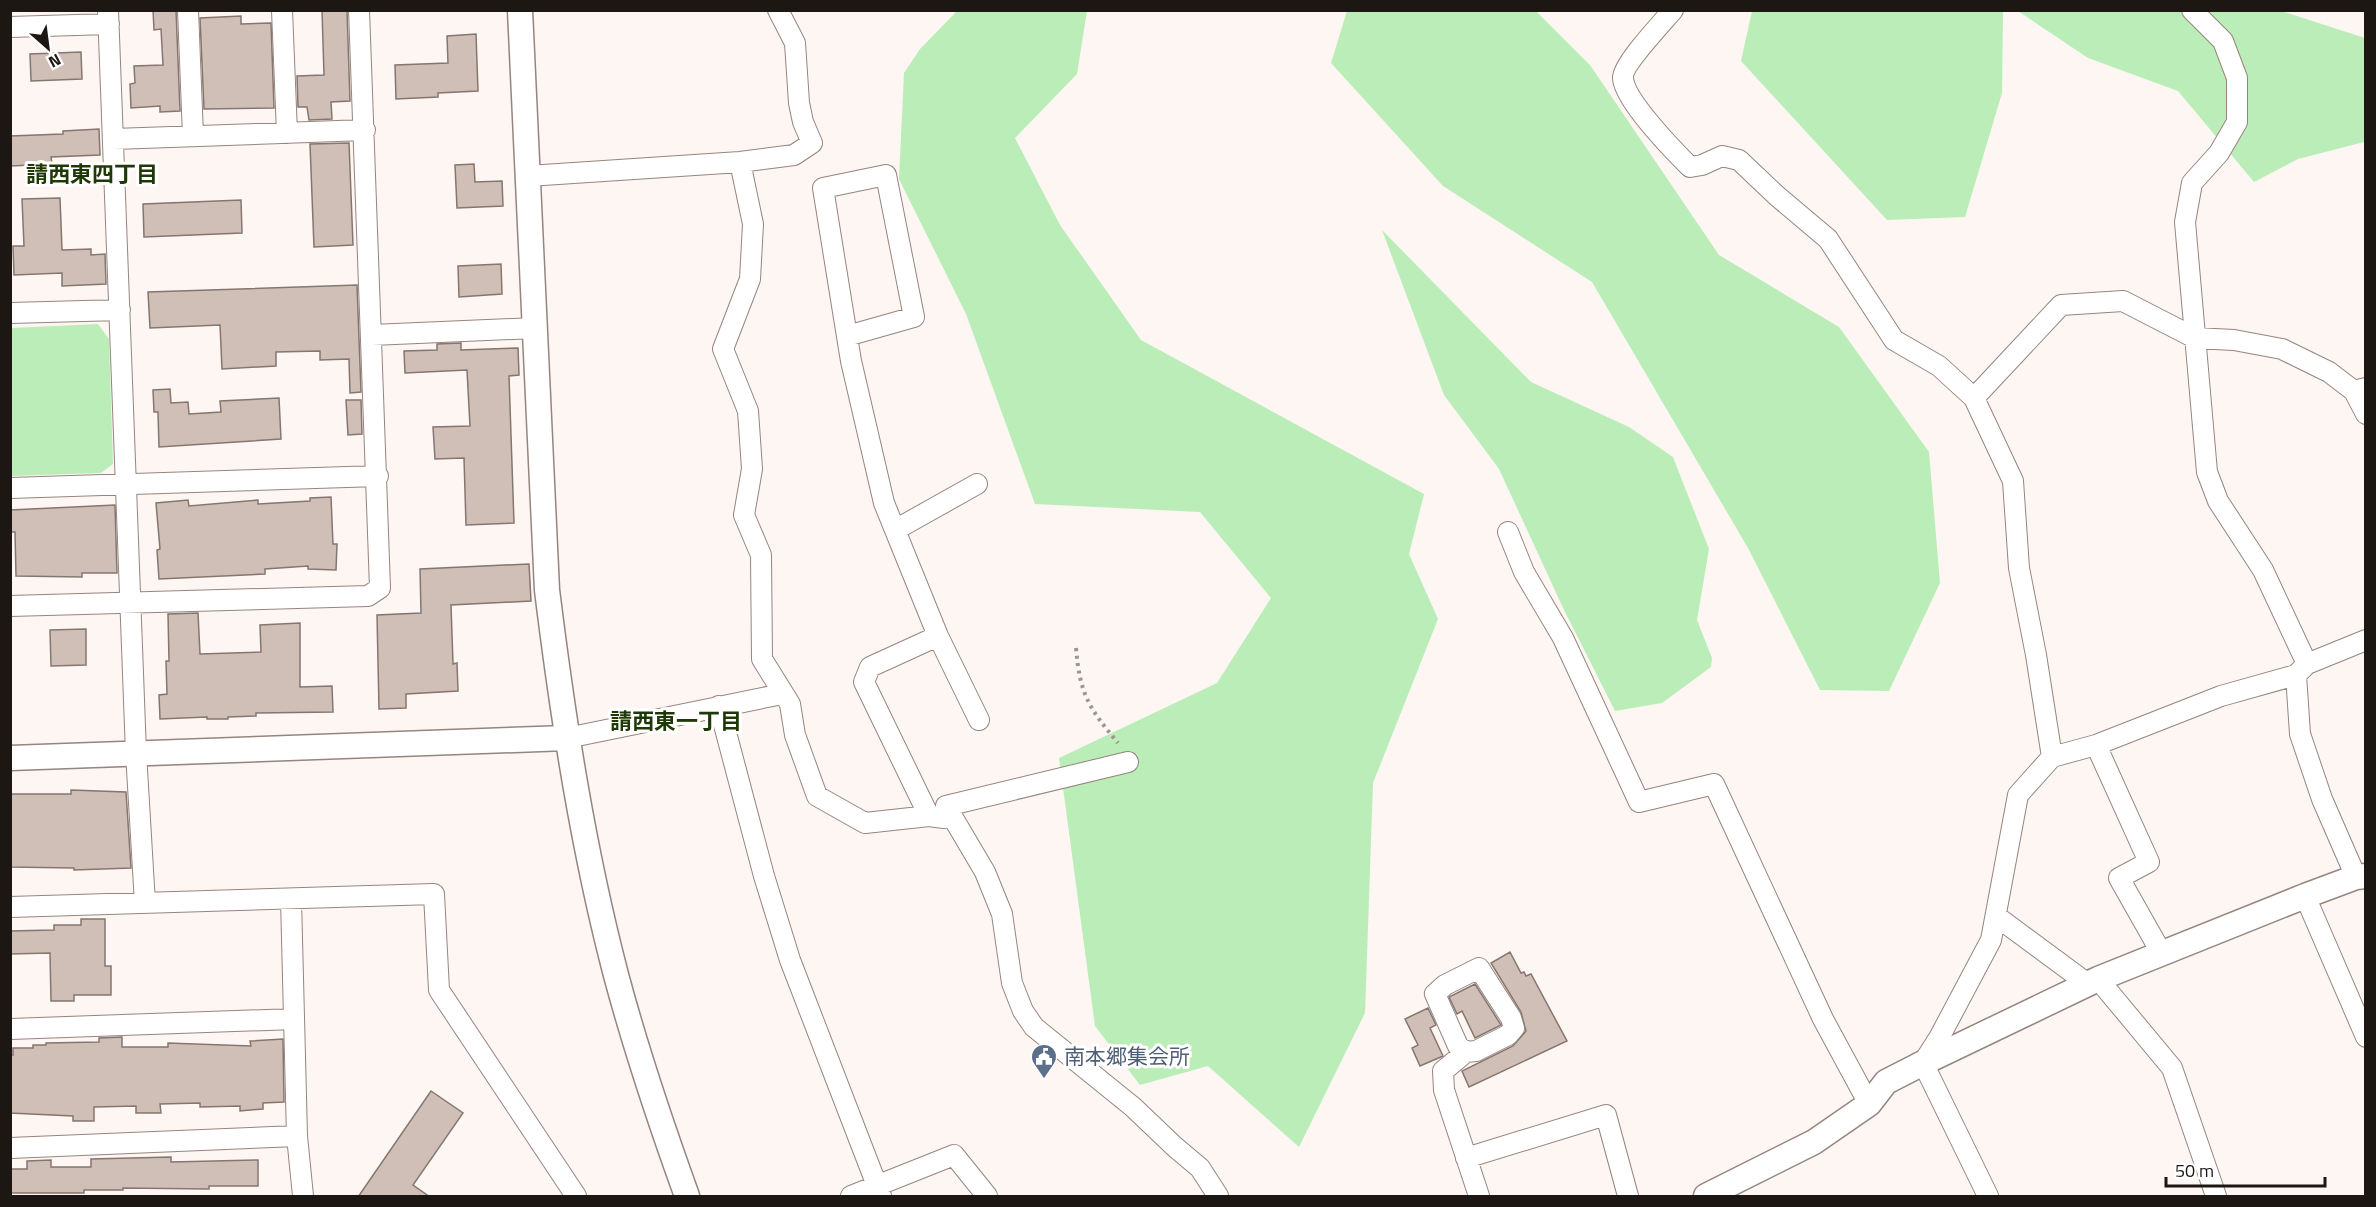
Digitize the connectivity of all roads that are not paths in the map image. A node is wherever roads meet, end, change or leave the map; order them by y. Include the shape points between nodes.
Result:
1 (188, 10) edge
2 (282, 10) edge
3 (359, 10) edge
4 (520, 10) edge
5 (778, 10) edge
6 (1672, 10) edge
7 (2192, 10) edge
8 (109, 17) edge
9 (21, 21) edge
10 (365, 130) junction
11 (287, 133) junction
12 (193, 136) junction
13 (114, 139) junction
14 (740, 162) junction
15 (528, 176) junction
16 (120, 310) junction
17 (10, 314) edge
18 (535, 328) junction
19 (372, 335) junction
20 (847, 336) junction
21 (2195, 338) junction
22 (2360, 390) edge
23 (1974, 398) junction
24 (2366, 414) edge
25 (378, 476) junction
26 (127, 483) junction
27 (977, 483) dead end
28 (10, 488) edge
29 (895, 530) junction
30 (1508, 532) dead end
31 (131, 602) junction
32 (10, 606) edge
33 (938, 636) junction
34 (2366, 640) edge
35 (2302, 669) junction
36 (782, 694) junction
37 (719, 706) junction
38 (979, 720) dead end
39 (567, 738) junction
40 (2096, 745) junction
41 (136, 753) junction
42 (2052, 757) junction
43 (10, 758) edge
44 (1128, 762) road end
45 (946, 806) junction
46 (929, 816) junction
47 (2361, 877) edge
48 (2305, 896) junction
49 (291, 899) junction
50 (145, 903) junction
51 (10, 907) edge
52 (1996, 916) junction
53 (2162, 954) junction
54 (2093, 982) junction
55 (294, 1019) junction
56 (10, 1029) edge
57 (2366, 1037) edge
58 (1466, 1052) dead end
59 (1923, 1063) junction
60 (1869, 1104) junction
61 (297, 1136) junction
62 (10, 1148) edge
63 (1466, 1158) junction
64 (879, 1191) edge
65 (303, 1197) edge
66 (576, 1197) edge
67 (687, 1197) edge
68 (851, 1197) edge
69 (987, 1197) edge
70 (1218, 1197) edge
71 (1479, 1197) edge
72 (1628, 1197) edge
73 (1706, 1197) edge
74 (1988, 1197) edge
75 (2216, 1197) edge

1 - 12 street
2 - 11 street
3 - 10 street
4 - 15 street
5 - 14 street via 795,43 799,103 812,142 794,155
6 - 23 street via 1644,43 1623,78 1658,134 1690,167 1722,156 1739,160 1828,239 1893,340 1939,366
7 - 21 street via 2223,41 2237,78 2237,122 2219,153 2192,183 2185,222
8 - 9 street
8 - 13 street
10 - 11 street
10 - 19 street
11 - 12 street
12 - 13 street
13 - 16 street
14 - 15 street
14 - 36 street via 753,224 750,279 723,349 748,411 752,469 744,515 761,555 762,660
15 - 18 street
16 - 17 street
16 - 26 street
18 - 19 street
18 - 39 street via 547,590
19 - 25 street
20 - 20 street via 914,317 886,175 823,188
20 - 29 street via 884,503
21 - 22 street via 2282,349
21 - 23 street via 2123,301 2061,305
21 - 35 street via 2207,472 2218,501 2263,570
22 - 24 street
23 - 42 street via 2013,481 2019,568
25 - 26 street
25 - 31 street via 382,582 375,593
26 - 28 street
26 - 31 street
27 - 29 street
29 - 33 street
30 - 60 street via 1524,572 1563,638 1640,801 1714,784 1823,1019
31 - 32 street
31 - 41 street
33 - 38 street
33 - 46 street via 870,668 864,682
34 - 35 street
35 - 40 street
35 - 47 street via 2300,734 2322,800
36 - 37 street
36 - 46 street via 790,704 795,735 817,796 865,823
37 - 39 street
37 - 64 street via 790,960
39 - 41 street
39 - 67 street via 591,870 616,976
40 - 42 street
40 - 53 street via 2149,862 2119,878
41 - 43 street
41 - 50 street
42 - 52 street via 2018,795
44 - 45 street
45 - 46 street via 944,818
45 - 70 street via 985,872 1002,914 1012,983 1034,1027 1133,1107 1200,1168
47 - 48 street
48 - 53 street
48 - 57 street
49 - 50 street
49 - 55 street
49 - 66 street via 434,894 439,990
50 - 51 street
52 - 54 street
52 - 59 street via 1991,940
53 - 54 street
54 - 59 street
54 - 75 street via 2172,1068
55 - 56 street
55 - 61 street
58 - 63 street via 1443,1071 1444,1090
59 - 60 street via 1886,1082
59 - 74 street
60 - 73 street via 1814,1142
61 - 62 street
61 - 65 street
63 - 71 street
63 - 72 street via 1606,1115
64 - 68 street
64 - 69 street via 954,1155

